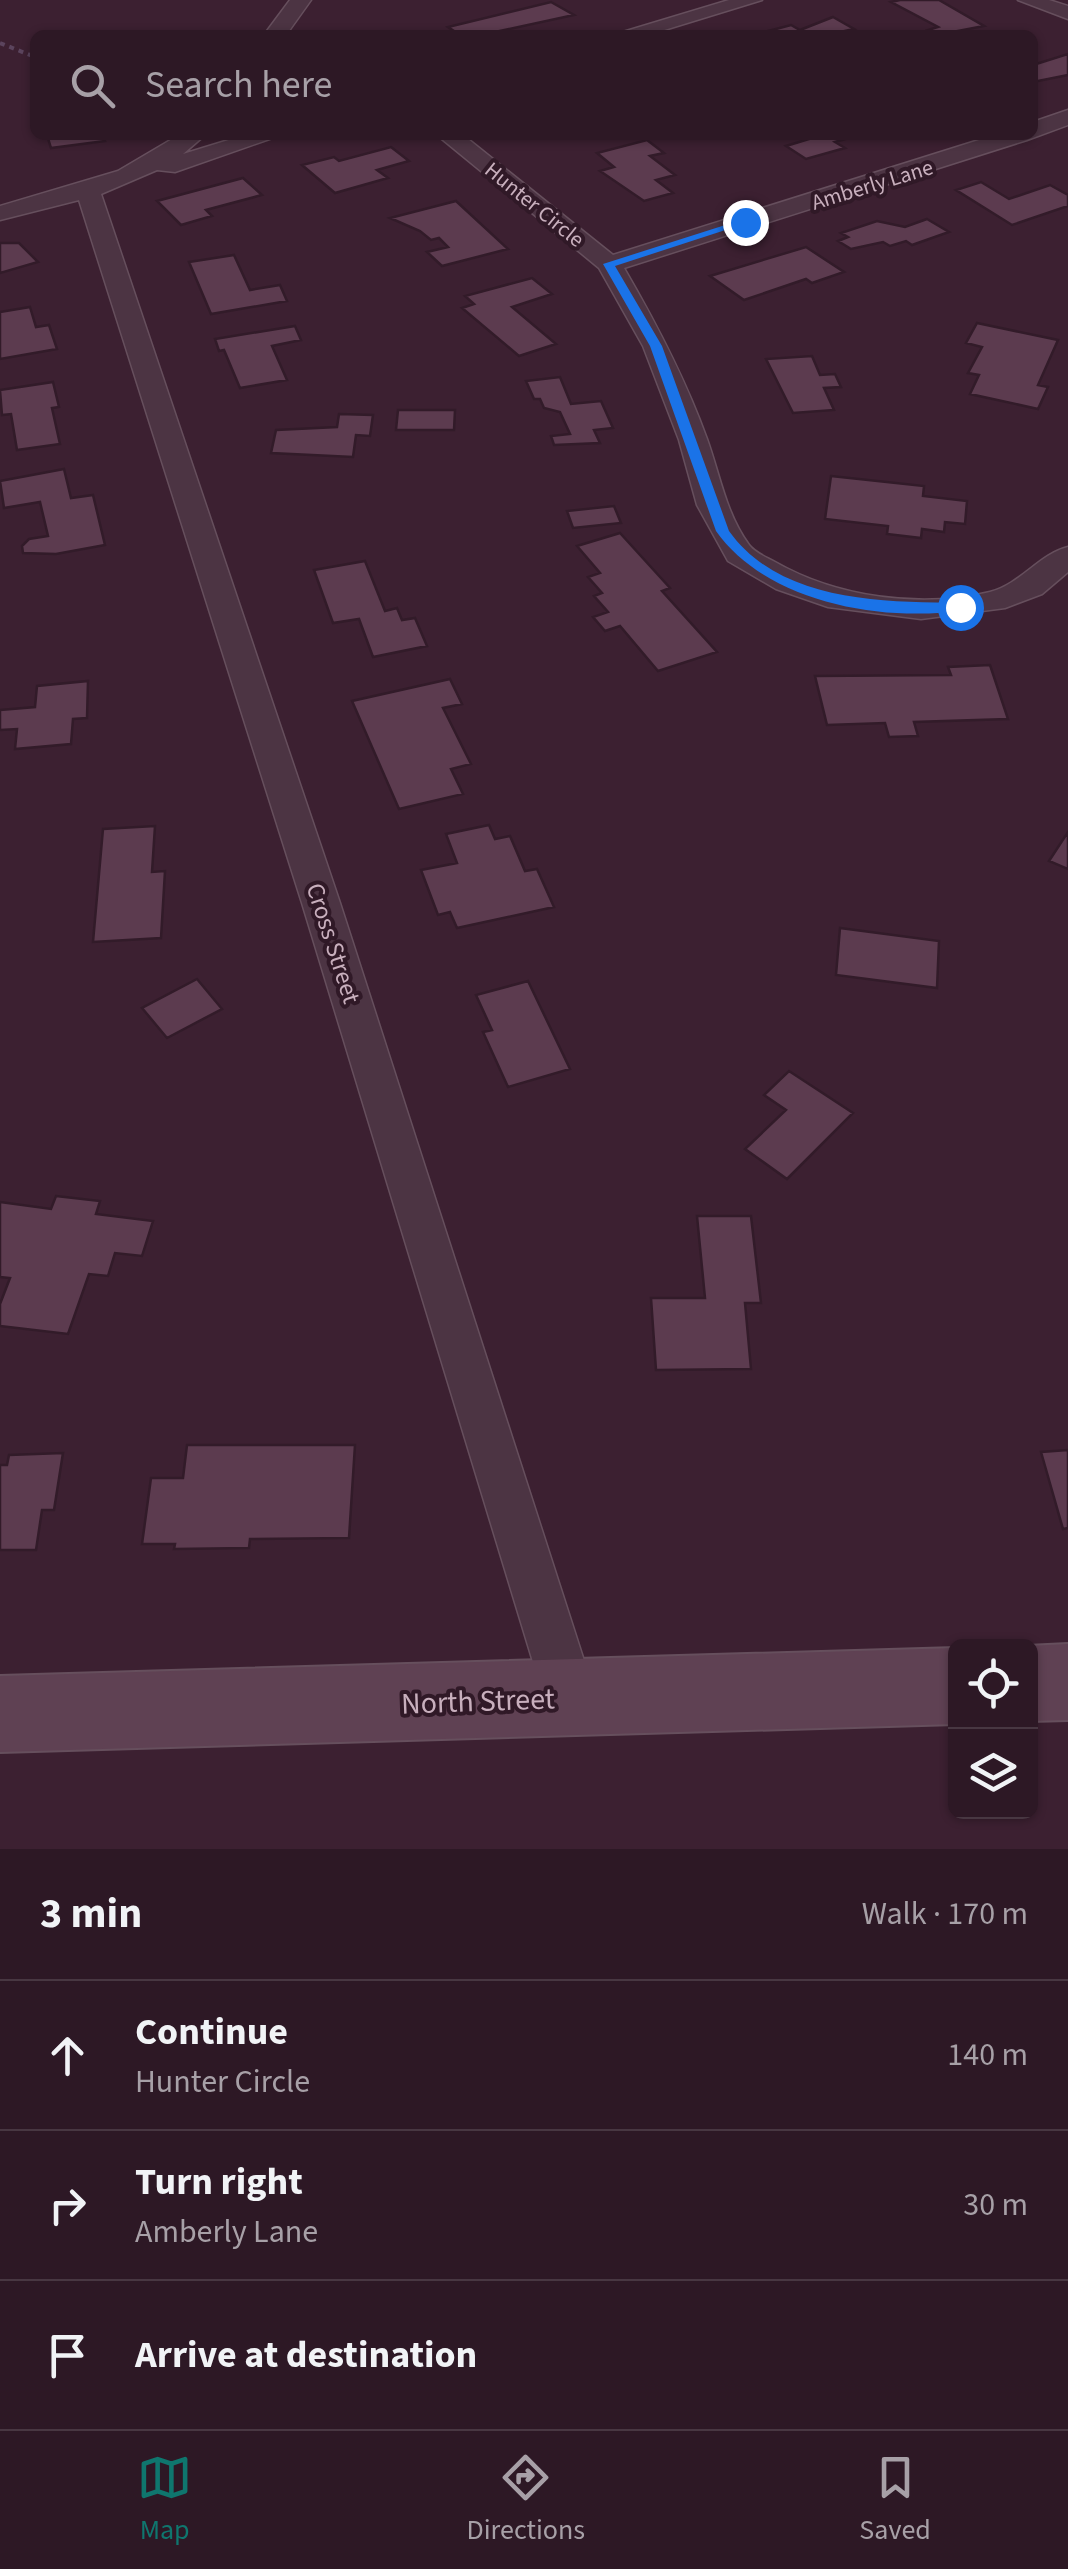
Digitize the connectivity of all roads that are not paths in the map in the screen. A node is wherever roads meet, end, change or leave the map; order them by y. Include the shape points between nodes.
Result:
1 (301, 0) edge
2 (752, 0) edge
3 (1028, 0) edge
4 (1068, 14) edge
5 (278, 30) edge
6 (642, 30) edge
7 (1068, 117) edge
8 (1038, 128) edge
9 (186, 140) edge
10 (253, 140) edge
11 (455, 140) edge
12 (1003, 140) edge
13 (88, 191) junction
14 (0, 214) edge
15 (609, 264) junction
16 (1068, 556) edge
17 (1068, 1682) edge
18 (1038, 1683) edge
19 (948, 1686) edge
20 (570, 1698) junction
21 (0, 1714) edge

1 - 5 street
2 - 6 street
3 - 4 street
7 - 8 street
9 - 13 street
10 - 13 street
11 - 15 street, Hunter Circle
12 - 15 street, Amberly Lane
13 - 14 street
13 - 20 street, Cross Street via 315,884
15 - 16 street, Hunter Circle via 656,346 712,505 740,554 787,582 839,600 921,609 994,601 1031,587
17 - 18 street
19 - 20 street, North Street
20 - 21 street, North Street

